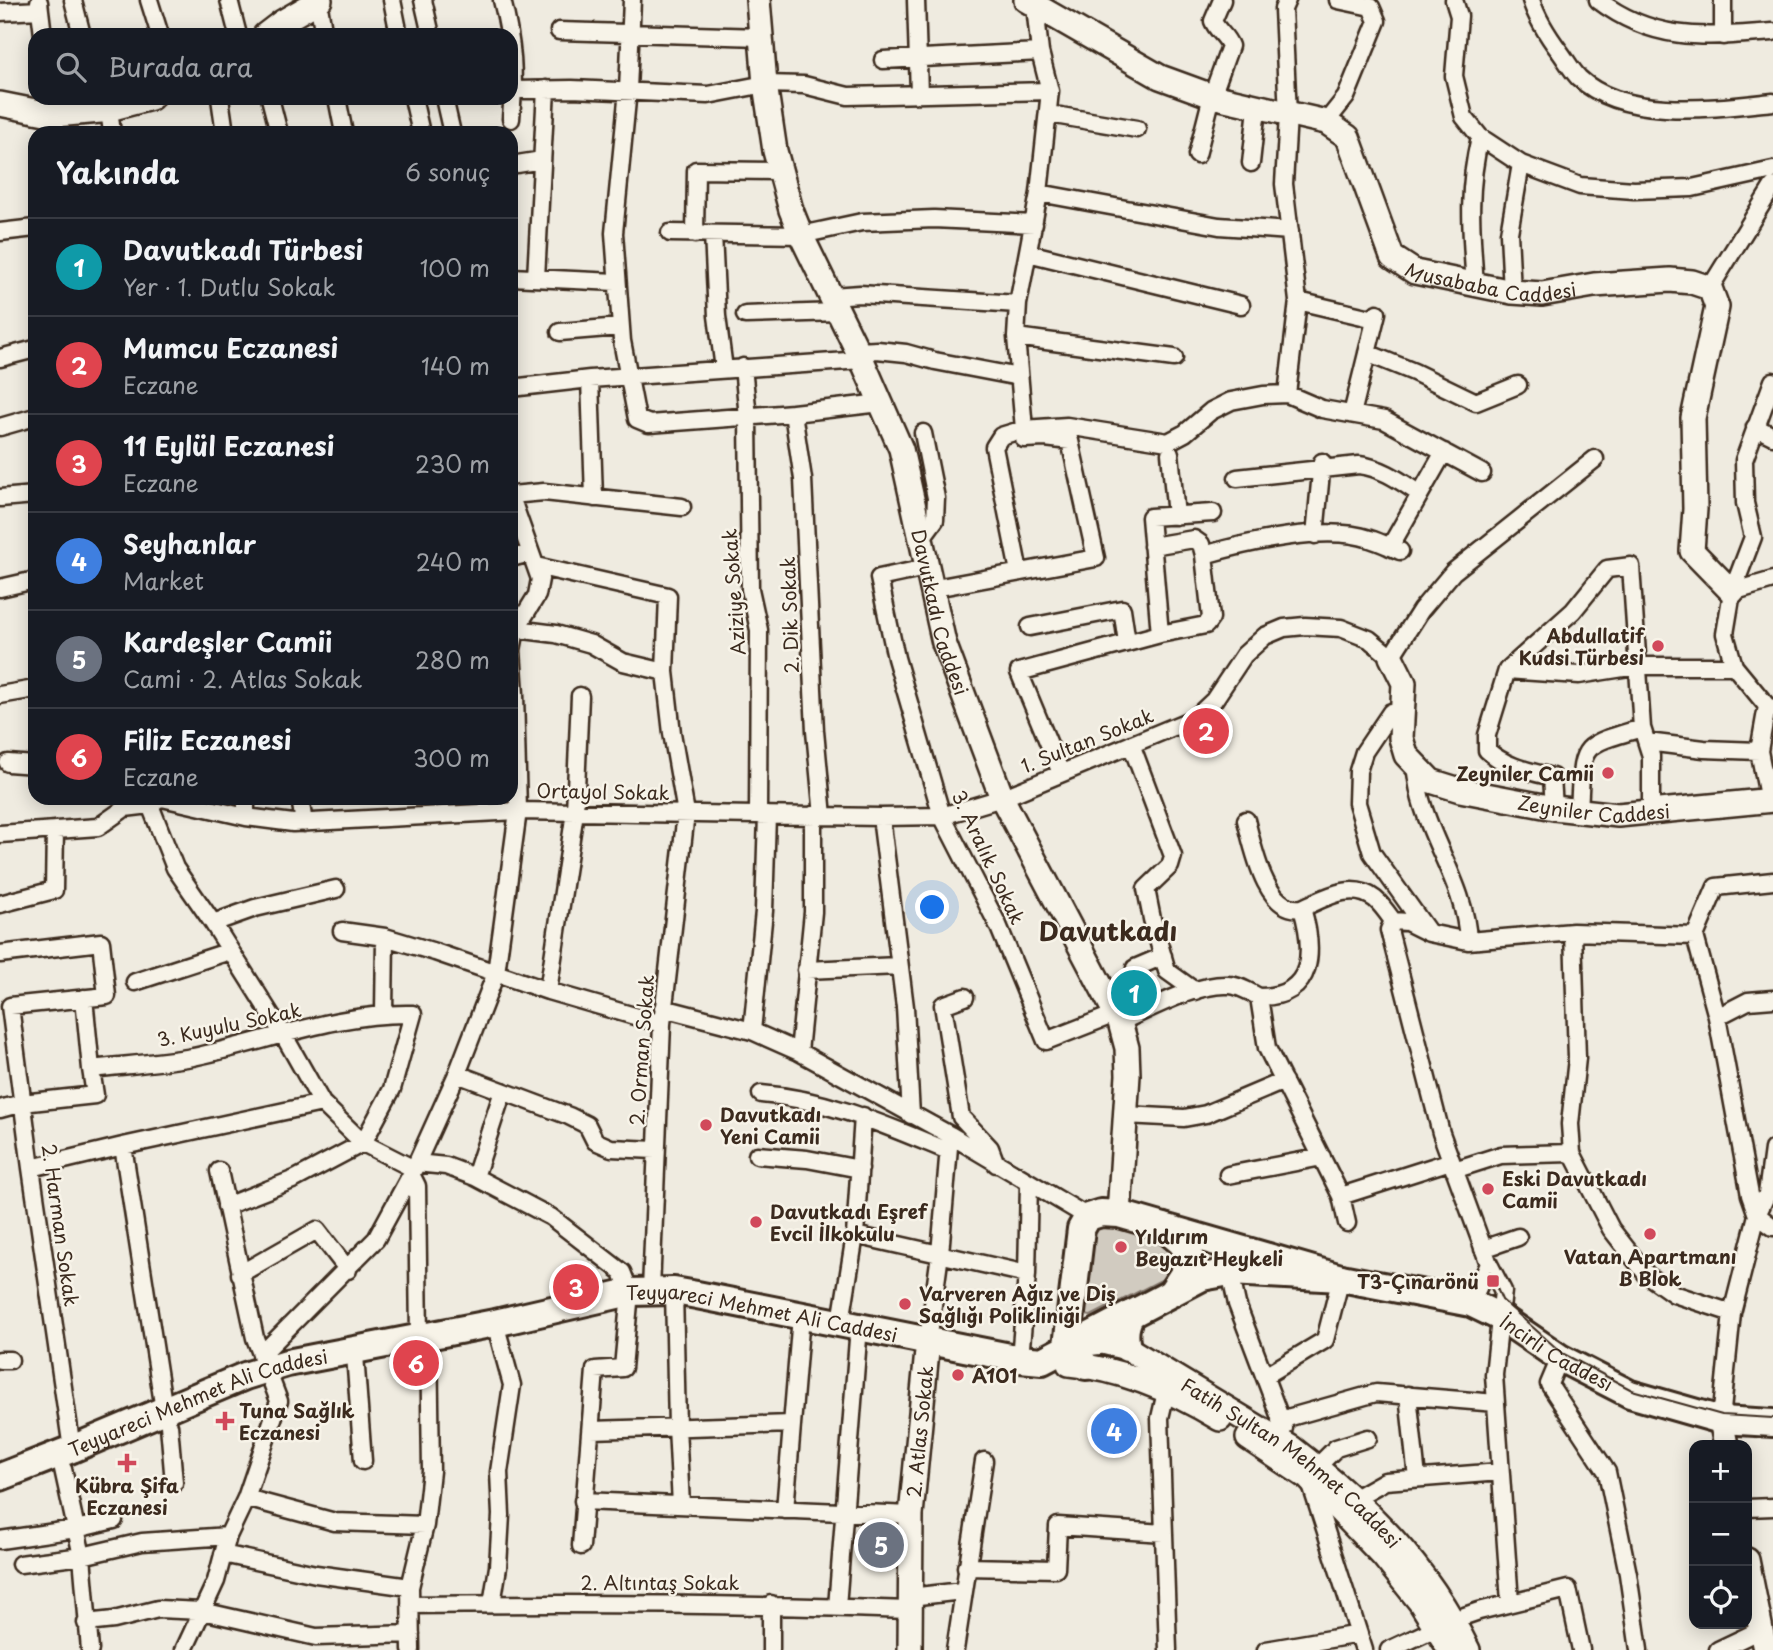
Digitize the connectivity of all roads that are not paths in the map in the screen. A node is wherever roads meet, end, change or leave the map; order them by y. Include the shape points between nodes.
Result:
1 (73, 0) edge
2 (149, 0) edge
3 (229, 0) edge
4 (392, 0) edge
5 (423, 0) edge
6 (502, 0) edge
7 (632, 0) edge
8 (758, 0) edge
9 (916, 0) edge
10 (1222, 0) edge
11 (1287, 0) edge
12 (1454, 0) edge
13 (1531, 0) edge
14 (1598, 0) edge
15 (1723, 0) edge
16 (1348, 1) edge
17 (311, 3) edge
18 (1031, 3) edge
19 (39, 5) edge
20 (0, 12) edge
21 (42, 28) edge
22 (80, 28) edge
23 (158, 28) edge
24 (236, 28) edge
25 (275, 28) edge
26 (321, 28) edge
27 (398, 28) edge
28 (429, 28) edge
29 (509, 28) edge
30 (559, 31) dead end
31 (631, 32) junction
32 (1773, 32) edge
33 (1723, 36) junction
34 (761, 37) junction
35 (1040, 52) junction
36 (918, 57) junction
37 (883, 60) dead end
38 (765, 84) junction
39 (546, 89) junction
40 (518, 90) edge
41 (628, 90) junction
42 (1050, 91) junction
43 (919, 94) junction
44 (1212, 96) junction
45 (1773, 102) edge
46 (0, 104) edge
47 (221, 105) edge
48 (272, 105) edge
49 (338, 105) edge
50 (415, 105) edge
51 (446, 105) edge
52 (512, 105) edge
53 (103, 106) edge
54 (1257, 108) junction
55 (1049, 114) junction
56 (54, 115) edge
57 (1288, 115) junction
58 (511, 119) dead end
59 (1326, 122) junction
60 (110, 126) edge
61 (224, 126) edge
62 (277, 126) edge
63 (343, 126) edge
64 (419, 126) edge
65 (450, 126) edge
66 (1137, 129) dead end
67 (1480, 137) junction
68 (1197, 155) dead end
69 (542, 160) junction
70 (1251, 163) dead end
71 (518, 164) edge
72 (1521, 164) junction
73 (1773, 170) edge
74 (780, 171) junction
75 (1773, 186) edge
76 (1039, 193) junction
77 (1034, 224) junction
78 (28, 229) edge
79 (1290, 231) junction
80 (8, 232) edge
81 (670, 233) dead end
82 (695, 234) junction
83 (713, 234) junction
84 (801, 235) junction
85 (0, 244) edge
86 (1028, 253) junction
87 (518, 277) edge
88 (536, 278) junction
89 (616, 282) junction
90 (1475, 285) junction
91 (1710, 289) junction
92 (1512, 292) junction
93 (1298, 301) junction
94 (835, 304) junction
95 (1018, 304) junction
96 (1241, 305) dead end
97 (745, 315) dead end
98 (620, 327) junction
99 (559, 332) dead end
100 (1016, 337) junction
101 (28, 351) edge
102 (1367, 353) junction
103 (860, 356) junction
104 (0, 358) edge
105 (1174, 358) dead end
106 (743, 368) junction
107 (724, 369) junction
108 (628, 376) junction
109 (1019, 377) junction
110 (590, 379) junction
111 (1773, 382) edge
112 (1518, 385) dead end
113 (518, 387) edge
114 (1287, 394) junction
115 (881, 403) junction
116 (793, 413) junction
117 (1352, 414) junction
118 (748, 417) junction
119 (28, 419) edge
120 (0, 427) edge
121 (1755, 427) junction
122 (1024, 429) junction
123 (923, 433) dead end
124 (1001, 436) junction
125 (1773, 436) edge
126 (1444, 452) junction
127 (1170, 453) dead end
128 (1595, 459) dead end
129 (1322, 466) junction
130 (1482, 473) dead end
131 (1237, 478) dead end
132 (1420, 494) junction
133 (518, 495) edge
134 (28, 496) edge
135 (0, 498) edge
136 (594, 498) junction
137 (682, 507) dead end
138 (1213, 513) dead end
139 (518, 516) edge
140 (1176, 516) junction
141 (1315, 535) junction
142 (921, 539) junction
143 (1152, 546) junction
144 (1204, 555) junction
145 (518, 558) edge
146 (533, 559) junction
147 (1019, 572) junction
148 (928, 578) junction
149 (1773, 580) edge
150 (28, 582) edge
151 (0, 588) edge
152 (1732, 592) junction
153 (518, 626) edge
154 (1030, 627) dead end
155 (518, 629) edge
156 (1160, 634) junction
157 (1128, 642) junction
158 (1391, 657) junction
159 (1636, 666) junction
160 (1734, 666) junction
161 (1507, 670) junction
162 (665, 671) junction
163 (28, 691) edge
164 (0, 695) edge
165 (580, 696) dead end
166 (1770, 708) edge
167 (1391, 712) dead end
168 (1644, 735) junction
169 (1131, 744) junction
170 (1759, 751) junction
171 (8, 763) dead end
172 (28, 764) edge
173 (1415, 766) junction
174 (1061, 773) junction
175 (1002, 798) junction
176 (1771, 800) edge
177 (137, 805) edge
178 (158, 805) edge
179 (183, 805) edge
180 (246, 805) edge
181 (301, 805) edge
182 (517, 805) edge
183 (1554, 808) junction
184 (518, 811) junction
185 (1579, 811) junction
186 (575, 812) junction
187 (686, 813) junction
188 (1651, 814) junction
189 (762, 815) junction
190 (818, 815) junction
191 (942, 816) junction
192 (246, 817) junction
193 (881, 817) junction
194 (1246, 820) dead end
195 (304, 823) junction
196 (55, 830) junction
197 (0, 834) edge
198 (1773, 881) edge
199 (337, 889) dead end
200 (0, 904) edge
201 (1302, 908) junction
202 (1393, 920) junction
203 (213, 923) junction
204 (341, 931) dead end
205 (1573, 932) junction
206 (1429, 933) junction
207 (1695, 936) junction
208 (385, 937) junction
209 (1468, 941) junction
210 (230, 951) junction
211 (0, 954) edge
212 (1163, 956) junction
213 (899, 966) junction
214 (1135, 968) dead end
215 (806, 970) junction
216 (496, 973) junction
217 (135, 982) dead end
218 (548, 991) junction
219 (1195, 991) junction
220 (965, 997) dead end
221 (1259, 997) junction
222 (84, 998) junction
223 (1773, 999) edge
224 (384, 1013) junction
225 (663, 1016) junction
226 (1717, 1017) junction
227 (1118, 1018) junction
228 (752, 1031) junction
229 (283, 1034) junction
230 (7, 1045) edge
231 (799, 1052) junction
232 (91, 1069) junction
233 (457, 1074) junction
234 (1284, 1081) junction
235 (503, 1091) junction
236 (761, 1094) dead end
237 (22, 1103) junction
238 (322, 1103) junction
239 (0, 1109) edge
240 (911, 1115) junction
241 (1125, 1115) junction
242 (863, 1116) junction
243 (363, 1143) junction
244 (949, 1143) junction
245 (123, 1146) junction
246 (1773, 1149) edge
247 (655, 1150) junction
248 (1572, 1153) junction
249 (757, 1155) dead end
250 (1322, 1157) junction
251 (996, 1164) junction
252 (1452, 1166) junction
253 (31, 1168) junction
254 (414, 1169) junction
255 (860, 1169) junction
256 (219, 1171) dead end
257 (1228, 1175) dead end
258 (475, 1177) junction
259 (1029, 1182) junction
260 (1341, 1196) junction
261 (226, 1206) junction
262 (1119, 1214) junction
263 (1757, 1214) junction
264 (1088, 1217) junction
265 (1347, 1223) dead end
266 (1161, 1225) junction
267 (1773, 1227) edge
268 (855, 1236) junction
269 (1518, 1237) dead end
270 (940, 1254) junction
271 (1486, 1256) junction
272 (348, 1270) junction
273 (1230, 1272) junction
274 (240, 1274) junction
275 (1027, 1274) junction
276 (1342, 1278) junction
277 (652, 1291) junction
278 (1171, 1293) junction
279 (1471, 1303) junction
280 (1732, 1313) junction
281 (1131, 1314) junction
282 (801, 1316) junction
283 (1500, 1317) junction
284 (495, 1323) junction
285 (850, 1324) junction
286 (416, 1338) junction
287 (928, 1341) junction
288 (1067, 1346) junction
289 (1127, 1348) junction
290 (355, 1355) junction
291 (1560, 1358) junction
292 (1031, 1360) junction
293 (1087, 1366) junction
294 (266, 1369) junction
295 (1265, 1376) junction
296 (1166, 1392) junction
297 (1408, 1395) junction
298 (1496, 1403) junction
299 (167, 1418) junction
300 (1280, 1420) junction
301 (1773, 1423) edge
302 (792, 1424) junction
303 (677, 1427) junction
304 (590, 1430) junction
305 (1724, 1433) edge
306 (1368, 1438) dead end
307 (1292, 1448) junction
308 (67, 1459) junction
309 (362, 1461) dead end
310 (984, 1461) dead end
311 (1500, 1472) junction
312 (1313, 1473) junction
313 (0, 1477) edge
314 (1417, 1478) junction
315 (174, 1483) dead end
316 (0, 1493) edge
317 (246, 1498) junction
318 (1355, 1498) junction
319 (583, 1501) junction
320 (681, 1505) junction
321 (1752, 1507) edge
322 (1773, 1507) edge
323 (785, 1510) junction
324 (846, 1512) junction
325 (911, 1515) junction
326 (114, 1520) dead end
327 (425, 1525) junction
328 (76, 1529) junction
329 (1164, 1533) junction
330 (228, 1536) junction
331 (0, 1540) edge
332 (581, 1546) dead end
333 (223, 1553) junction
334 (82, 1556) junction
335 (20, 1564) dead end
336 (1748, 1566) edge
337 (966, 1567) junction
338 (410, 1587) junction
339 (962, 1591) junction
340 (1510, 1602) junction
341 (910, 1603) junction
342 (492, 1604) junction
343 (772, 1604) junction
344 (410, 1605) junction
345 (837, 1607) junction
346 (202, 1611) junction
347 (86, 1623) junction
348 (1446, 1624) junction
349 (1359, 1634) junction
350 (1762, 1640) edge
351 (411, 1642) edge
352 (90, 1650) edge
353 (184, 1650) edge
354 (771, 1650) edge
355 (910, 1650) edge
356 (955, 1650) edge
357 (1168, 1650) edge
358 (1266, 1650) edge
359 (1364, 1650) edge
360 (1389, 1650) edge
361 (1450, 1650) edge
362 (1468, 1650) edge
363 (1581, 1650) edge
364 (1639, 1650) edge
365 (1718, 1650) edge

1 - 22 street
2 - 23 street
3 - 24 street
4 - 27 street
5 - 28 street
6 - 29 street
7 - 31 street
8 - 34 main road, Davutkadı Caddesi
9 - 36 street
10 - 44 street via 1213,21 1230,46
11 - 57 street via 1283,9
12 - 67 street via 1459,16 1454,76 1464,117
13 - 45 street via 1535,15 1580,78 1610,97 1646,107
14 - 33 street via 1643,27
15 - 33 street
16 - 59 street via 1371,7 1377,21 1346,97
17 - 25 main road
17 - 26 street
18 - 35 street
18 - 44 main road via 1160,77
19 - 20 street
19 - 21 street
30 - 31 street
31 - 34 street
31 - 41 street
32 - 33 street
34 - 38 main road, Davutkadı Caddesi
35 - 36 street
35 - 42 street
36 - 37 street
36 - 43 street
38 - 41 street via 708,95
38 - 43 street via 804,85 848,96
38 - 74 main road, Davutkadı Caddesi
39 - 40 street
39 - 41 street
39 - 69 street
41 - 89 street via 614,233
42 - 43 street
42 - 55 street
44 - 54 main road
44 - 68 street
46 - 56 main road
47 - 61 street
48 - 62 street
49 - 63 street
50 - 64 street
51 - 65 street
52 - 58 street
53 - 56 main road
53 - 60 street
54 - 57 main road
54 - 70 street
55 - 66 street
55 - 76 street
57 - 59 main road
57 - 79 street via 1284,184
59 - 90 main road, Musababa Caddesi via 1348,137 1392,257 1415,272
67 - 72 street
67 - 90 street via 1470,207
69 - 71 street
69 - 88 street
72 - 73 street via 1580,186 1634,190 1692,188
72 - 92 street via 1509,233
74 - 82 street via 696,170
74 - 84 main road, Davutkadı Caddesi
75 - 91 street
76 - 77 street
76 - 79 street via 1219,226
77 - 84 street via 934,219 862,222
77 - 86 street
78 - 80 street
79 - 93 street
80 - 85 street
81 - 82 street
82 - 83 street
83 - 84 street
83 - 107 street
84 - 94 main road, Davutkadı Caddesi
86 - 95 street
86 - 96 street
87 - 88 street
88 - 89 street
89 - 98 street
90 - 92 main road, Musababa Caddesi
91 - 92 main road, Musababa Caddesi via 1670,280 1542,294
91 - 152 main road via 1717,307 1693,418 1692,551
93 - 102 street via 1376,316
93 - 114 street
94 - 95 street via 860,293
94 - 97 street
94 - 103 main road, Davutkadı Caddesi
95 - 100 street
98 - 99 street
98 - 108 street
100 - 105 street
100 - 109 street
101 - 104 street
102 - 112 street via 1476,402
102 - 117 street
103 - 106 street
103 - 109 street via 877,350 906,353
103 - 115 main road, Davutkadı Caddesi
106 - 107 street
106 - 118 street, Aziziye Sokak
107 - 108 street
108 - 110 street
108 - 118 street via 637,419 649,424
109 - 122 street
110 - 113 street
110 - 136 street
111 - 121 street
114 - 117 street via 1322,409
114 - 122 street via 1231,401 1168,442 1067,426
115 - 116 street
115 - 142 main road, Davutkadı Caddesi via 901,449
116 - 118 street
116 - 190 street, 2. Dik Sokak via 803,479
117 - 126 street via 1384,420
118 - 189 street, Aziziye Sokak via 750,589 759,630
119 - 120 street
121 - 125 street
121 - 152 street via 1744,460 1745,503 1753,537
122 - 124 street
123 - 142 street via 936,520
124 - 147 street via 994,447
124 - 147 street via 1070,441 1096,558
126 - 130 street
126 - 132 street
127 - 140 street
128 - 158 street via 1453,572
129 - 131 street
129 - 132 street via 1374,467
129 - 141 street
132 - 141 street via 1395,549 1368,538
133 - 136 street via 544,492
134 - 135 street
136 - 137 street
138 - 140 street
139 - 146 street
140 - 143 street via 1150,517
141 - 144 street via 1243,544
142 - 148 main road, Davutkadı Caddesi
143 - 144 street via 1195,539
143 - 156 street
144 - 156 street via 1211,618 1206,625
145 - 146 street
146 - 153 street via 540,579 537,595
146 - 162 street, 2. Orman Sokak via 668,596
147 - 148 street
148 - 175 main road, Davutkadı Caddesi via 944,642
148 - 191 street, 3. Aralık Sokak via 879,578 896,658
149 - 152 street
150 - 151 street
152 - 160 street via 1726,634
154 - 157 street via 1122,609
155 - 162 street via 556,634 624,662
156 - 157 street
157 - 174 street via 1019,672
158 - 169 street, 1. Sultan Sokak via 1369,639 1341,628 1284,628 1265,636 1244,655 1214,700 1195,718
158 - 173 main road via 1405,684 1401,738
159 - 160 street
159 - 161 street via 1579,675
159 - 161 street via 1631,566 1607,569 1573,611
159 - 168 street
160 - 166 street
161 - 183 street via 1487,735 1487,750 1497,760 1552,776
162 - 187 street, 2. Orman Sokak
163 - 164 street
165 - 186 street
166 - 170 street
167 - 206 street via 1364,752 1357,771 1357,803 1372,853
168 - 170 street via 1704,749
168 - 185 street via 1597,741 1587,749
168 - 188 street via 1651,755
169 - 174 street, 1. Sultan Sokak
169 - 212 street via 1173,856 1170,866 1146,889
170 - 176 street
171 - 172 street
173 - 183 main road, Zeyniler Caddesi via 1431,781 1460,790
173 - 209 street via 1422,803 1460,892
174 - 175 street, 1. Sultan Sokak
175 - 191 street, Ortayol Sokak
175 - 227 main road, Davutkadı Caddesi
176 - 188 main road, Zeyniler Caddesi
177 - 196 street via 97,827
178 - 203 street via 175,867
179 - 192 street, Ortayol Sokak
180 - 192 street
181 - 195 street
182 - 184 street
183 - 185 main road, Zeyniler Caddesi
184 - 186 street, Ortayol Sokak
184 - 195 street, Ortayol Sokak
184 - 216 street
185 - 188 main road, Zeyniler Caddesi
186 - 187 street, Ortayol Sokak
186 - 218 street
187 - 189 street, Ortayol Sokak
187 - 225 street, 2. Orman Sokak
189 - 190 street, Ortayol Sokak
189 - 228 street, Aziziye Sokak via 764,911
190 - 193 street, Ortayol Sokak
190 - 215 street, 2. Dik Sokak
191 - 193 street, Ortayol Sokak
191 - 227 street, 3. Aralık Sokak via 998,925 1046,1041
192 - 195 street, Ortayol Sokak
193 - 213 street
194 - 201 street via 1268,887 1279,901
196 - 197 street
196 - 200 street via 54,890
198 - 207 street via 1716,887
199 - 203 street
201 - 202 street via 1352,890 1374,898
201 - 221 street via 1309,960 1303,978 1276,997
202 - 206 street
202 - 252 street via 1389,930
203 - 210 street
204 - 208 street
205 - 207 street
205 - 209 street
205 - 248 street via 1577,1058 1570,1124
206 - 209 street
207 - 226 street
208 - 216 street
208 - 224 street
210 - 217 street
210 - 229 street
211 - 222 street via 101,943 107,996
212 - 214 street
212 - 219 street via 1167,971
213 - 215 street
213 - 240 street
215 - 231 street, 2. Dik Sokak
216 - 218 street
216 - 233 street
218 - 225 street
219 - 221 street via 1231,985
219 - 227 street
220 - 251 street via 943,1005 961,1117 990,1148
221 - 234 street via 1268,1048
222 - 230 street, 2. Harman Sokak via 10,1006
222 - 232 street
223 - 226 street via 1748,1001
224 - 229 street, 3. Kuyulu Sokak
224 - 243 street, 3. Kuyulu Sokak via 413,1014 392,1089
225 - 228 street
225 - 247 street, 2. Orman Sokak
226 - 263 street
227 - 241 main road, Davutkadı Caddesi via 1127,1048
228 - 231 street
229 - 232 street, 3. Kuyulu Sokak via 192,1057
229 - 238 street
230 - 237 street, 2. Harman Sokak
231 - 240 street
232 - 237 street via 95,1095
233 - 235 street
233 - 254 street
234 - 241 street via 1206,1114 1184,1118
234 - 250 street
235 - 247 street via 587,1125 595,1141 611,1148
235 - 258 street
236 - 242 street via 795,1096
237 - 239 street
237 - 253 street, 2. Harman Sokak
238 - 243 street
238 - 245 street
240 - 244 street
241 - 262 main road, Davutkadı Caddesi
242 - 244 street
242 - 255 street
243 - 254 street
243 - 261 street via 295,1179
244 - 251 street
244 - 270 street
245 - 253 street
245 - 299 street
246 - 263 street via 1767,1194
247 - 277 street, 2. Orman Sokak
248 - 252 street via 1501,1155
248 - 280 street via 1611,1229 1647,1275 1674,1294
249 - 255 street
250 - 257 street
250 - 260 street
251 - 259 street
252 - 260 street
252 - 271 street
253 - 308 street, 2. Harman Sokak
254 - 258 street via 446,1166
254 - 272 street via 376,1239
254 - 286 street via 418,1186
255 - 268 street
256 - 261 street
258 - 277 street via 551,1217
259 - 264 street
259 - 275 street
260 - 265 street
261 - 274 street
262 - 264 main road
262 - 266 main road
263 - 267 street
263 - 280 street
264 - 288 main road via 1081,1229
266 - 276 main road
266 - 278 main road via 1189,1253 1188,1267
268 - 270 street
268 - 285 street
269 - 271 street
270 - 275 street
270 - 287 street
271 - 279 street
271 - 283 street via 1503,1291
272 - 274 street via 317,1230
272 - 294 street
273 - 276 main road
273 - 278 main road via 1202,1278
273 - 295 street via 1237,1304
274 - 294 street
275 - 292 street
276 - 279 main road, İncirli Caddesi
276 - 295 street via 1325,1340
277 - 282 main road, Teyyareci Mehmet Ali Caddesi
277 - 284 main road, Teyyareci Mehmet Ali Caddesi
277 - 303 street
277 - 304 street via 623,1368 595,1370
278 - 281 main road
279 - 283 main road, İncirli Caddesi
280 - 305 street
281 - 288 main road
281 - 289 main road via 1125,1325
282 - 285 main road, Teyyareci Mehmet Ali Caddesi
282 - 302 street
283 - 291 main road, İncirli Caddesi
283 - 298 street
284 - 286 main road, Teyyareci Mehmet Ali Caddesi
284 - 342 street via 512,1385 499,1472 501,1515
285 - 287 main road, Teyyareci Mehmet Ali Caddesi
285 - 324 street
286 - 290 main road, Teyyareci Mehmet Ali Caddesi
286 - 294 main road, Teyyareci Mehmet Ali Caddesi
286 - 327 street via 431,1471
287 - 292 main road, Teyyareci Mehmet Ali Caddesi
287 - 325 main road, 2. Atlas Sokak
288 - 289 main road, Fatih Sultan Mehmet Caddesi via 1103,1342
288 - 292 main road
288 - 293 main road
289 - 307 main road, Fatih Sultan Mehmet Caddesi
290 - 294 main road, Teyyareci Mehmet Ali Caddesi
290 - 309 street
291 - 305 main road, İncirli Caddesi via 1630,1394
291 - 364 street via 1549,1384 1607,1472
292 - 293 main road, Fatih Sultan Mehmet Caddesi
293 - 296 main road, Fatih Sultan Mehmet Caddesi via 1114,1370
294 - 299 main road, Teyyareci Mehmet Ali Caddesi
294 - 317 street via 279,1401
295 - 300 street
296 - 312 main road, Fatih Sultan Mehmet Caddesi
296 - 329 street via 1160,1418
297 - 298 street
297 - 300 street via 1376,1393
297 - 314 street
298 - 311 street
299 - 308 main road, Teyyareci Mehmet Ali Caddesi
299 - 315 street
300 - 307 street
301 - 305 main road, İncirli Caddesi
302 - 303 street
302 - 323 street
303 - 304 street
303 - 320 street
304 - 319 street
306 - 312 street via 1336,1448
307 - 312 main road, Fatih Sultan Mehmet Caddesi
308 - 313 main road, Teyyareci Mehmet Ali Caddesi
308 - 316 main road, Teyyareci Mehmet Ali Caddesi
308 - 328 street, 2. Harman Sokak
310 - 337 street
311 - 314 street
311 - 340 street
312 - 318 main road, Fatih Sultan Mehmet Caddesi
312 - 348 main road, Fatih Sultan Mehmet Caddesi
312 - 349 street
314 - 318 street via 1385,1481
317 - 327 street via 335,1522
317 - 330 street
318 - 348 main road, Fatih Sultan Mehmet Caddesi via 1414,1564
319 - 320 street
319 - 332 street
320 - 323 street
321 - 322 street
323 - 324 street
324 - 325 street
324 - 345 street
325 - 341 main road, 2. Atlas Sokak
326 - 328 street
327 - 338 street
328 - 331 street
328 - 334 street, 2. Harman Sokak
329 - 337 street via 1058,1526 1056,1569
329 - 357 street
330 - 333 street
330 - 334 street via 142,1542
333 - 338 street via 316,1574
333 - 346 street
334 - 335 street
334 - 347 street, 2. Harman Sokak
336 - 350 main road
337 - 339 street
338 - 344 street
339 - 341 street, 2. Altıntaş Sokak
339 - 356 street
340 - 348 street
340 - 363 street via 1568,1589
341 - 345 street, 2. Altıntaş Sokak
341 - 355 main road, 2. Atlas Sokak
342 - 343 street, 2. Altıntaş Sokak
342 - 344 street, 2. Altıntaş Sokak
343 - 345 street, 2. Altıntaş Sokak
343 - 354 street
344 - 351 street
346 - 347 street via 158,1609
346 - 351 street via 316,1637
346 - 353 street
347 - 352 street, 2. Harman Sokak
348 - 360 street
348 - 361 main road, Fatih Sultan Mehmet Caddesi
348 - 362 main road, Fatih Sultan Mehmet Caddesi
349 - 358 street
349 - 359 street
350 - 365 street

